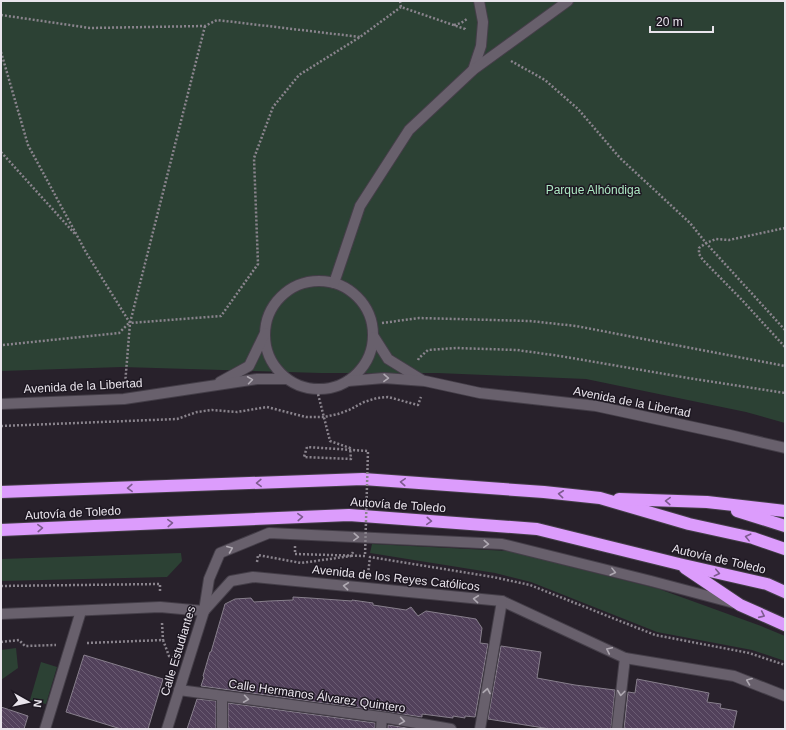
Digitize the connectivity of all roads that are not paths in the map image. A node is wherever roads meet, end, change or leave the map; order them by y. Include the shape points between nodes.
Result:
1 (479, 1) edge
2 (568, 1) edge
3 (473, 70) junction
4 (334, 283) junction
5 (265, 333) junction
6 (374, 337) junction
7 (286, 379) junction
8 (348, 381) junction
9 (425, 382) junction
10 (214, 385) junction
11 (1, 404) edge
12 (785, 448) edge
13 (1, 492) edge
14 (600, 498) junction
15 (707, 502) junction
16 (785, 512) edge
17 (785, 526) edge
18 (1, 530) edge
19 (785, 549) edge
20 (679, 564) junction
21 (785, 592) edge
22 (502, 601) junction
23 (740, 605) junction
24 (80, 611) junction
25 (204, 611) junction
26 (1, 614) edge
27 (785, 625) edge
28 (625, 658) junction
29 (180, 690) junction
30 (222, 696) junction
31 (785, 696) edge
32 (382, 718) junction
33 (45, 729) edge
34 (167, 729) edge
35 (222, 729) edge
36 (381, 729) edge
37 (451, 729) edge
38 (480, 729) edge
39 (617, 729) edge

1 - 3 street via 483,22 481,46
2 - 3 street
3 - 4 street via 409,130 360,206
4 - 5 street via 318,280 302,283 287,291 276,302 268,317
4 - 6 street via 351,290 364,303
5 - 7 street via 267,351 274,366
5 - 10 street, Avenida de la Libertad via 249,366
6 - 8 street via 370,355 361,370
6 - 9 street, Avenida de la Libertad via 388,359
7 - 8 street via 301,387 318,390 333,388
10 -> 7 street, Avenida de la Libertad via 257,379
8 -> 9 street, Avenida de la Libertad via 384,378
9 - 12 street, Avenida de la Libertad via 480,393 596,406
10 - 11 street, Avenida de la Libertad via 124,399
14 -> 13 highway, Autovía de Toledo via 363,479
15 -> 14 highway
19 -> 14 highway, Autovía de Toledo via 753,538 689,524
15 - 16 highway
15 - 17 highway
18 -> 20 highway, Autovía de Toledo via 349,515 537,529
20 -> 21 highway, Autovía de Toledo via 767,584
20 - 23 highway
22 -> 25 street, Avenida de los Reyes Católicos via 253,577 231,581
28 -> 22 street, Avenida de los Reyes Católicos
38 -> 22 street
25 -> 23 street, Calle Estudiantes via 209,579 220,553 270,533 502,544
23 -> 27 highway
24 - 25 street via 160,607
24 - 26 street
24 - 33 street
25 - 29 street, Calle Estudiantes
31 -> 28 street, Avenida de los Reyes Católicos via 734,676
28 -> 39 street
29 - 30 street, Calle Hermanos Álvarez Quintero
29 - 34 street, Calle Estudiantes
30 -> 32 street, Calle Hermanos Álvarez Quintero
30 - 35 street
32 - 36 street
32 -> 37 street, Calle Hermanos Álvarez Quintero

